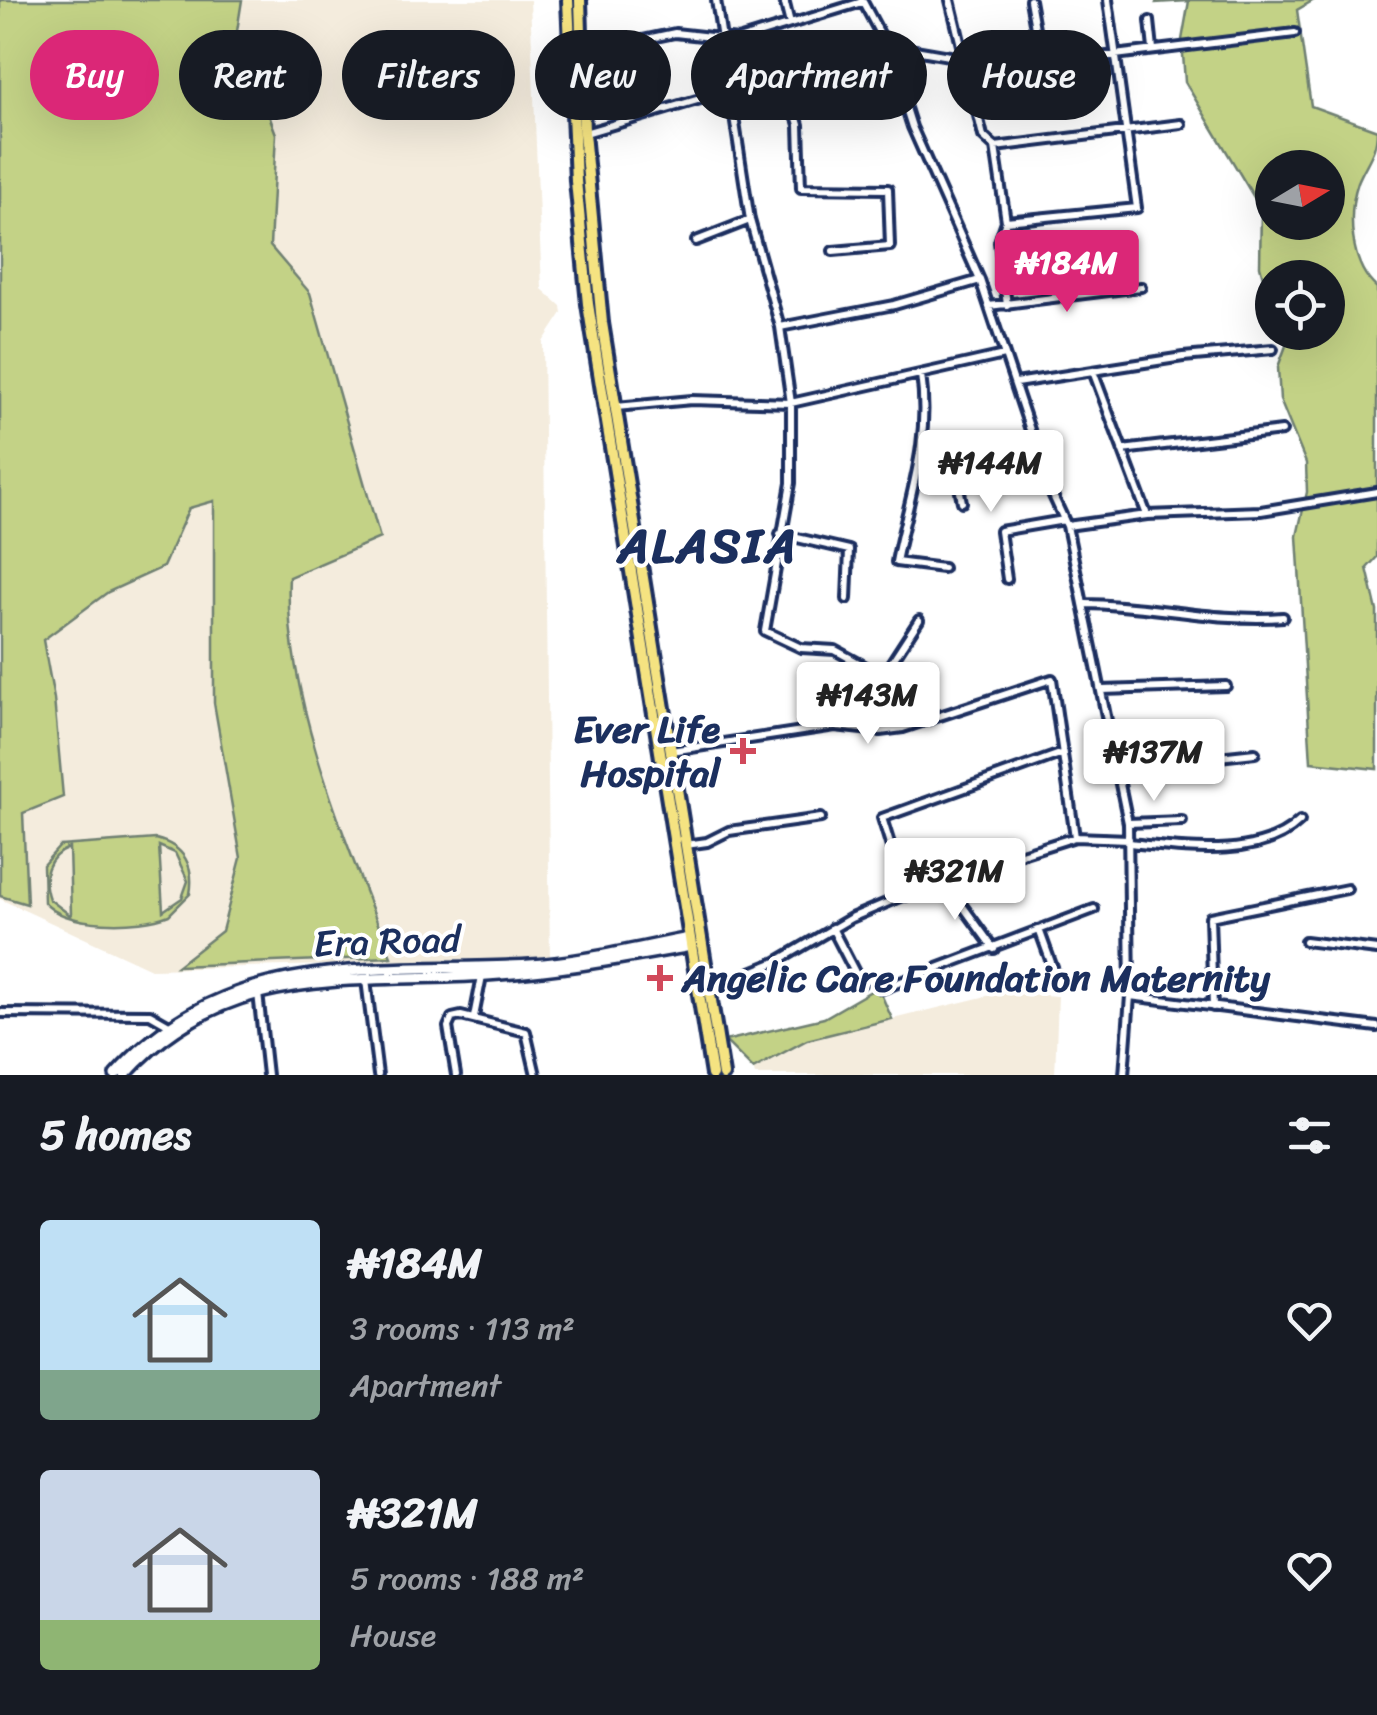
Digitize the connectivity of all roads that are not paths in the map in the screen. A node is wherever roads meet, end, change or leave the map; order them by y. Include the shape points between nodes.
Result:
1 (568, 0) edge
2 (580, 0) edge
3 (716, 0) edge
4 (784, 0) edge
5 (950, 0) edge
6 (1030, 0) edge
7 (1108, 0) edge
8 (862, 1) edge
9 (1150, 21) dead end
10 (790, 24) junction
11 (580, 30) edge
12 (719, 30) edge
13 (770, 30) edge
14 (878, 30) edge
15 (956, 30) edge
16 (1035, 30) edge
17 (1295, 33) dead end
18 (1153, 49) junction
19 (1117, 52) junction
20 (1111, 53) edge
21 (691, 100) edge
22 (583, 120) edge
23 (733, 120) edge
24 (798, 120) edge
25 (910, 120) edge
26 (979, 120) edge
27 (1181, 124) dead end
28 (1124, 130) junction
29 (584, 133) junction
30 (995, 147) junction
31 (750, 220) junction
32 (1006, 221) junction
33 (696, 241) dead end
34 (833, 251) dead end
35 (980, 280) junction
36 (1141, 287) dead end
37 (1007, 304) junction
38 (989, 306) junction
39 (780, 327) junction
40 (1262, 350) edge
41 (1004, 355) junction
42 (921, 374) junction
43 (1094, 374) junction
44 (1016, 383) junction
45 (791, 403) junction
46 (614, 407) junction
47 (1282, 431) dead end
48 (958, 444) dead end
49 (1122, 450) junction
50 (923, 451) junction
51 (921, 464) junction
52 (1377, 492) edge
53 (962, 502) dead end
54 (1146, 515) junction
55 (1065, 523) junction
56 (780, 534) junction
57 (943, 568) dead end
58 (1007, 579) dead end
59 (847, 599) dead end
60 (1085, 604) junction
61 (1283, 617) dead end
62 (918, 620) dead end
63 (884, 677) junction
64 (1226, 686) dead end
65 (1102, 690) junction
66 (862, 726) junction
67 (671, 751) junction
68 (1256, 753) dead end
69 (1060, 754) junction
70 (1118, 768) junction
71 (821, 818) dead end
72 (1300, 820) dead end
73 (1128, 822) junction
74 (1182, 822) dead end
75 (1075, 837) junction
76 (1129, 841) junction
77 (685, 845) junction
78 (942, 879) junction
79 (1347, 889) dead end
80 (906, 896) junction
81 (1094, 909) dead end
82 (832, 928) junction
83 (1040, 932) junction
84 (1306, 941) dead end
85 (690, 942) junction
86 (994, 950) junction
87 (1377, 950) edge
88 (482, 976) junction
89 (365, 978) junction
90 (1057, 979) dead end
91 (861, 984) dead end
92 (708, 989) junction
93 (882, 989) dead end
94 (258, 992) junction
95 (1130, 996) junction
96 (214, 1005) junction
97 (1213, 1007) junction
98 (0, 1014) edge
99 (474, 1017) junction
100 (171, 1026) junction
101 (1377, 1028) edge
102 (115, 1075) edge
103 (125, 1075) edge
104 (268, 1075) edge
105 (378, 1075) edge
106 (456, 1075) edge
107 (536, 1075) edge
108 (712, 1075) edge
109 (722, 1075) edge
110 (1124, 1075) edge

1 - 85 highway via 588,304
2 - 11 highway
3 - 12 street
4 - 10 street
5 - 15 street
6 - 16 street
7 - 19 street
8 - 10 street
8 - 14 street
9 - 18 street
10 - 13 street
17 - 18 street
18 - 19 street
19 - 20 street
19 - 28 street
21 - 29 street
22 - 29 highway
23 - 31 street
24 - 34 street via 801,188 888,189 886,250
25 - 35 street
26 - 30 street
27 - 28 street
28 - 30 street
28 - 32 street via 1137,208
29 - 46 highway
30 - 32 street
31 - 33 street
31 - 39 street
32 - 37 street via 999,242
35 - 38 street
35 - 39 street
36 - 37 street
37 - 38 street
38 - 41 street
39 - 45 street
40 - 43 street
41 - 42 street
41 - 44 street
42 - 45 street
42 - 50 street
43 - 44 street
43 - 49 street
44 - 55 street
45 - 46 street via 692,400
45 - 56 street via 791,482
46 - 67 highway
47 - 49 street
48 - 50 street
49 - 54 street
50 - 51 street
51 - 53 street via 954,462
51 - 57 street via 896,562
52 - 54 street via 1261,510
54 - 55 street
55 - 58 street via 1000,531
55 - 60 street
56 - 59 street via 849,550
56 - 63 street via 766,636 835,650
60 - 61 street via 1236,621
60 - 65 street
62 - 63 street
63 - 66 street via 865,707
64 - 65 street
65 - 70 street
66 - 67 street
66 - 69 street via 903,728 1052,679
67 - 77 highway
68 - 70 street
69 - 75 street
69 - 80 street via 882,818
70 - 73 street
71 - 77 street
72 - 76 street via 1280,836 1238,846
73 - 74 street
73 - 76 street
75 - 76 street
75 - 78 street
76 - 95 street
77 - 92 highway
78 - 80 street
78 - 86 street
79 - 97 street via 1210,916
80 - 82 street
81 - 83 street
82 - 91 street
82 - 92 street via 776,962
83 - 86 street
83 - 90 street
84 - 87 street
85 - 88 main road via 556,969
85 - 96 main road, Era Road via 533,965 302,973
85 - 108 highway
86 - 93 street
88 - 89 main road
88 - 99 street
89 - 94 main road via 318,979
89 - 105 street
92 - 109 highway
94 - 96 main road
94 - 104 street
95 - 97 street
95 - 110 street
96 - 100 main road, Era Road
96 - 103 main road
97 - 101 street
98 - 100 street via 150,1014
99 - 106 street via 452,1018 448,1027
99 - 107 street via 526,1032
100 - 102 main road, Era Road

